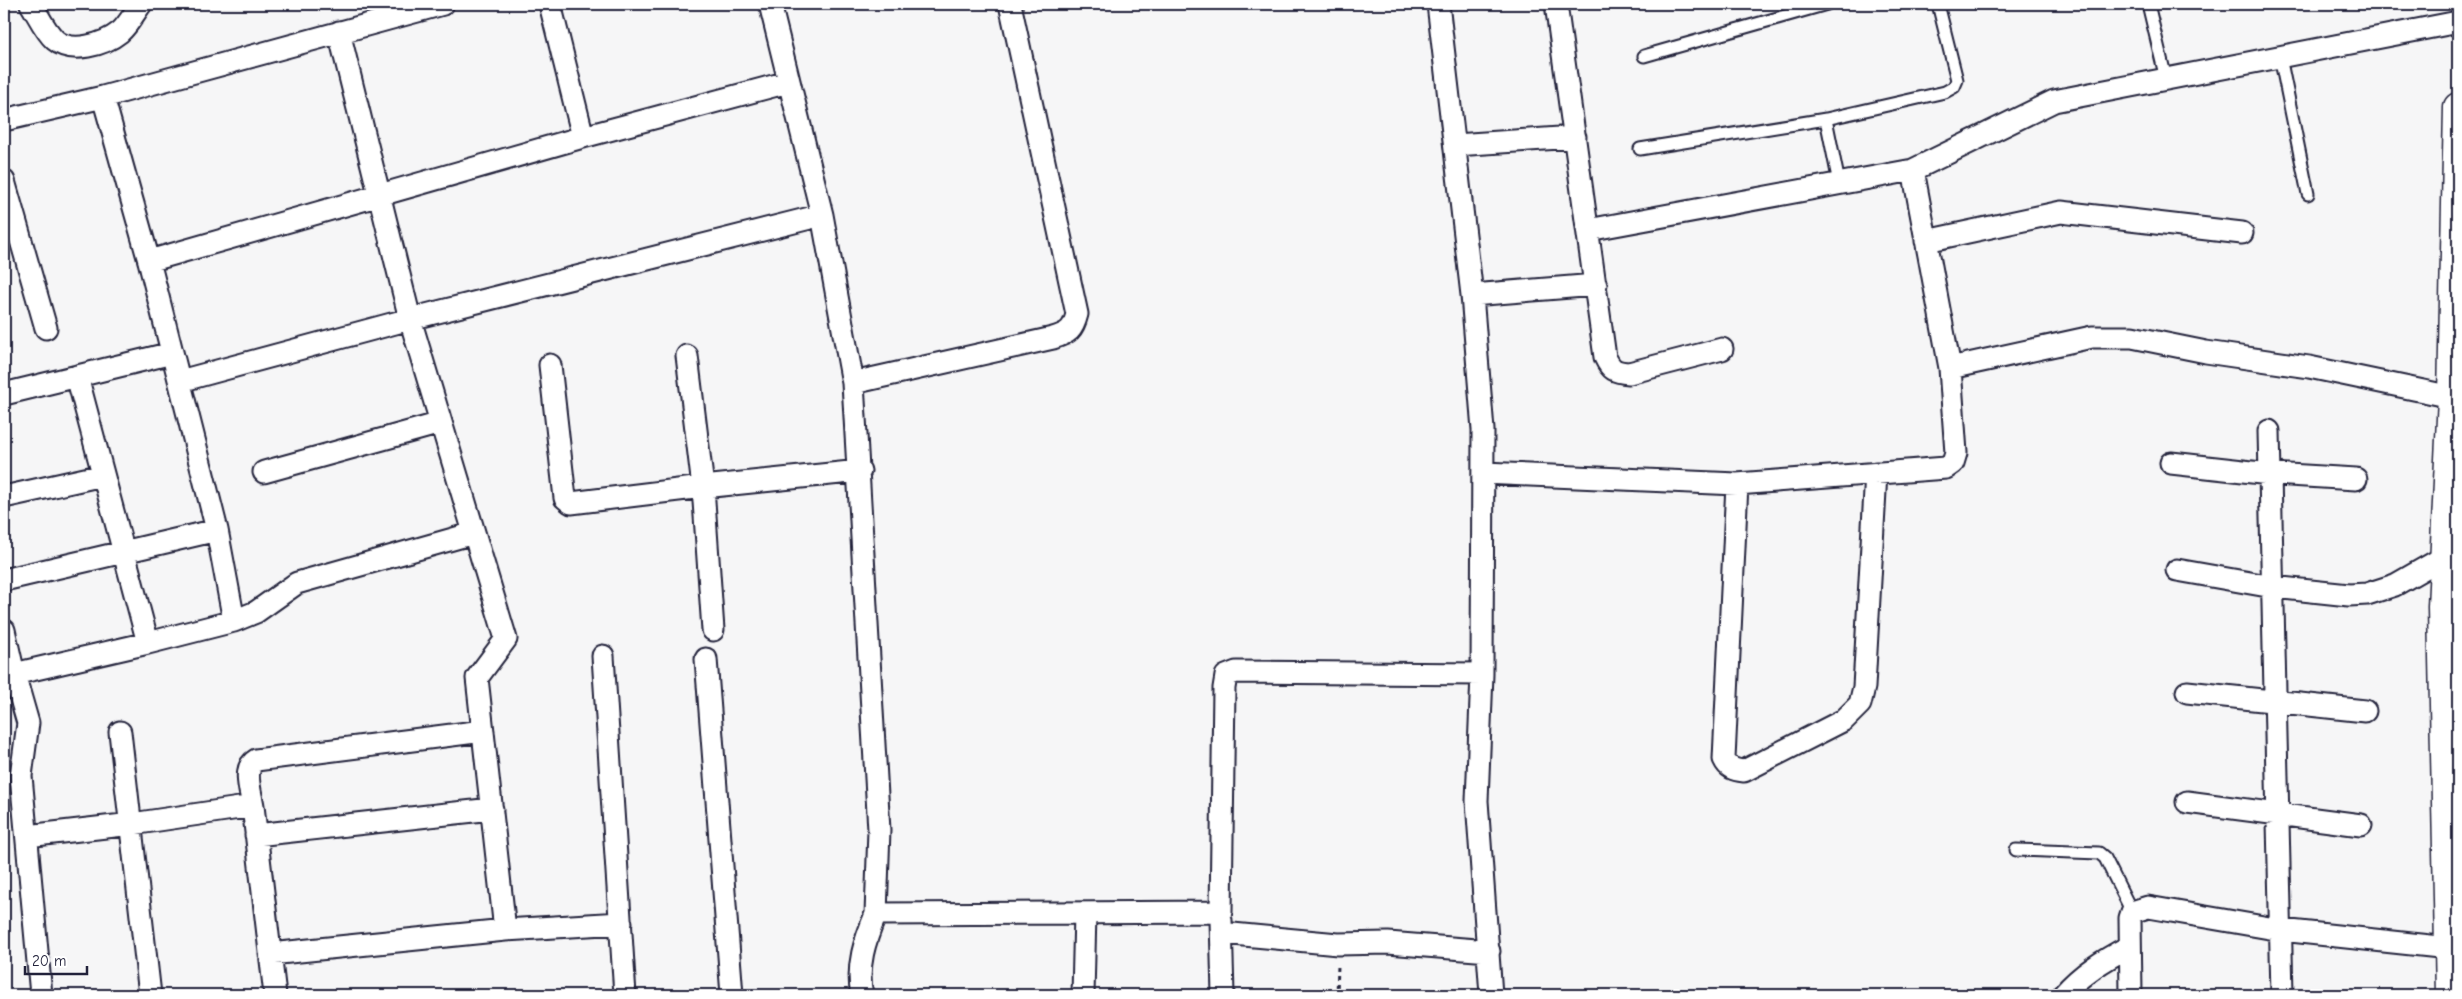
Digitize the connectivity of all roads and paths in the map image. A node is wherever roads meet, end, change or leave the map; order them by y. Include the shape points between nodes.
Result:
1 (31, 4) edge
2 (141, 4) edge
3 (443, 4) edge
4 (550, 4) edge
5 (770, 4) edge
6 (1010, 4) edge
7 (1438, 4) edge
8 (1556, 4) edge
9 (1827, 4) edge
10 (1938, 4) edge
11 (2148, 4) edge
12 (2458, 22) edge
13 (339, 32) junction
14 (1644, 56) dead end
15 (2280, 57) junction
16 (2166, 79) junction
17 (788, 82) junction
18 (103, 97) junction
19 (2458, 107) edge
20 (1826, 119) junction
21 (4, 120) edge
22 (583, 137) junction
23 (1575, 137) junction
24 (1455, 144) junction
25 (1640, 149) dead end
26 (1913, 170) junction
27 (4, 180) edge
28 (1838, 184) junction
29 (380, 194) junction
30 (2308, 194) dead end
31 (822, 215) junction
32 (1588, 230) junction
33 (2242, 233) dead end
34 (1926, 241) junction
35 (149, 261) junction
36 (1596, 285) junction
37 (1472, 295) junction
38 (410, 319) junction
39 (46, 328) dead end
40 (1722, 349) dead end
41 (172, 353) junction
42 (687, 356) dead end
43 (550, 365) dead end
44 (1950, 368) junction
45 (76, 376) junction
46 (180, 381) junction
47 (853, 383) junction
48 (4, 394) edge
49 (2451, 401) junction
50 (441, 423) junction
51 (2269, 430) dead end
52 (2171, 463) dead end
53 (2453, 469) edge
54 (860, 471) junction
55 (264, 472) dead end
56 (1483, 473) junction
57 (1876, 473) junction
58 (2270, 474) junction
59 (103, 475) junction
60 (2356, 479) dead end
61 (1737, 484) junction
62 (702, 487) junction
63 (4, 497) edge
64 (217, 530) junction
65 (474, 533) junction
66 (124, 552) junction
67 (2444, 557) junction
68 (2176, 570) dead end
69 (4, 580) edge
70 (2273, 586) junction
71 (234, 621) junction
72 (712, 630) dead end
73 (4, 631) edge
74 (148, 643) junction
75 (603, 656) dead end
76 (706, 659) dead end
77 (14, 674) junction
78 (1482, 674) junction
79 (2187, 692) dead end
80 (2276, 701) junction
81 (2365, 711) dead end
82 (483, 731) junction
83 (120, 732) dead end
84 (2452, 763) edge
85 (2187, 802) dead end
86 (252, 806) junction
87 (492, 809) junction
88 (2279, 814) junction
89 (132, 824) junction
90 (2361, 825) dead end
91 (256, 835) junction
92 (26, 836) junction
93 (2016, 850) dead end
94 (2453, 877) edge
95 (1221, 912) junction
96 (2132, 912) junction
97 (1085, 913) junction
98 (876, 914) junction
99 (621, 922) junction
100 (505, 930) junction
101 (2280, 930) junction
102 (1222, 933) junction
103 (1338, 944) junction
104 (2130, 946) junction
105 (2449, 948) junction
106 (1489, 950) junction
107 (270, 954) junction
108 (42, 995) edge
109 (150, 995) edge
110 (275, 995) edge
111 (626, 995) edge
112 (732, 995) edge
113 (862, 995) edge
114 (1083, 995) edge
115 (1223, 995) edge
116 (1337, 995) edge
117 (1491, 995) edge
118 (2063, 995) edge
119 (2131, 995) edge
120 (2282, 995) edge
121 (2450, 995) edge

1 - 2 street via 53,38 63,46 72,47 103,41 119,33
3 - 13 street
4 - 22 street
5 - 17 street
6 - 47 street via 1077,314 1074,328 1068,334 1053,338
7 - 24 street
8 - 23 street
9 - 14 lane
10 - 20 lane via 1957,80 1954,87 1945,92
11 - 16 lane
12 - 15 street
13 - 18 street
13 - 29 street
15 - 16 street
15 - 30 lane
16 - 26 street via 2054,101
17 - 22 street
17 - 31 street
18 - 21 street
18 - 35 street
19 - 49 street
20 - 25 lane
20 - 28 lane
22 - 29 street
23 - 24 street
23 - 32 street
24 - 37 street
26 - 28 street
26 - 34 street
27 - 39 street
28 - 32 street
29 - 35 street
29 - 38 street
31 - 38 street
31 - 47 street
32 - 36 street
33 - 34 street via 2060,212
34 - 44 street
35 - 41 street
36 - 37 street
36 - 40 street via 1605,357 1616,372 1629,373
37 - 56 street
38 - 46 street
38 - 50 street
41 - 45 street
41 - 46 street
42 - 62 street
43 - 62 street via 565,498 568,501 575,503
44 - 49 street via 2092,337 2132,337 2309,367
44 - 57 street via 1956,453 1953,463 1946,468
45 - 48 street
45 - 59 street
46 - 64 street
47 - 54 street
49 - 53 street
50 - 55 street
50 - 65 street
51 - 58 street
52 - 58 street
53 - 67 street
54 - 62 street
54 - 98 street via 879,830
56 - 61 street
56 - 78 street
57 - 61 street
57 - 61 street via 1864,687 1860,704 1844,720 1744,772 1726,765 1724,759
58 - 60 street
58 - 70 street
59 - 63 street
59 - 66 street
62 - 72 street
64 - 66 street
64 - 71 street
65 - 71 street via 297,583 256,612
65 - 82 street via 506,639 477,678
66 - 69 street
66 - 74 street
67 - 70 street via 2395,585 2367,594 2349,595
67 - 84 street via 2442,607
68 - 70 street
70 - 80 street
71 - 74 street
73 - 77 street
74 - 77 street
75 - 99 street
76 - 112 street
77 - 92 street via 28,723 21,776
78 - 95 street via 1236,672 1226,676
78 - 106 street via 1477,801
79 - 80 street
80 - 81 street
80 - 88 street
82 - 86 street via 256,760 248,770
82 - 87 street
83 - 89 street
84 - 94 street
85 - 88 street
86 - 89 street
86 - 91 street
87 - 91 street
87 - 100 street
88 - 90 street
88 - 101 street
89 - 92 street
89 - 109 street
91 - 107 street
92 - 108 street
93 - 96 lane via 2099,854 2105,858
94 - 105 street
95 - 97 street
95 - 102 street
96 - 101 street via 2148,907
96 - 104 street
97 - 98 street
97 - 114 street
98 - 113 street via 862,947
99 - 100 street
99 - 111 street
100 - 107 street
101 - 105 street
101 - 120 street
102 - 103 street
102 - 115 street
103 - 106 street via 1388,943
103 - 116 path
104 - 118 street via 2077,978
104 - 119 street
105 - 121 street
106 - 117 street
107 - 110 street

